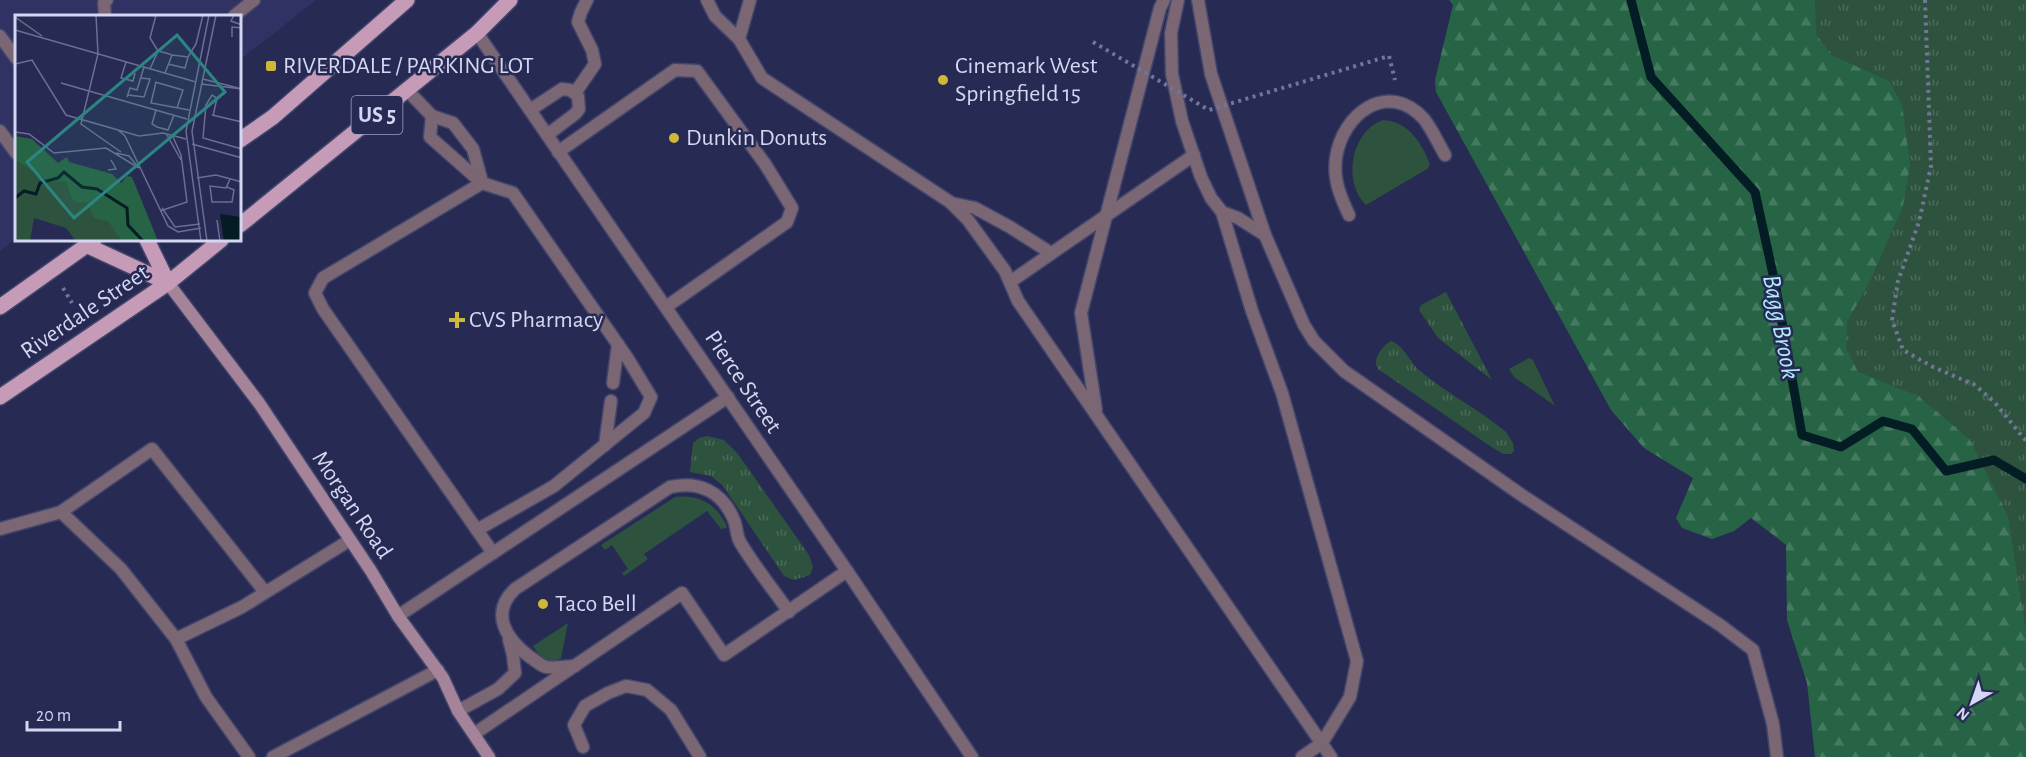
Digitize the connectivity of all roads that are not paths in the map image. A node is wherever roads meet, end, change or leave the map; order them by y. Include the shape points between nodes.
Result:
1 (107, 0) edge
2 (254, 0) edge
3 (407, 0) edge
4 (510, 0) edge
5 (587, 0) edge
6 (707, 0) edge
7 (750, 0) edge
8 (1164, 0) edge
9 (1178, 0) edge
10 (1198, 0) edge
11 (105, 15) edge
12 (235, 15) edge
13 (477, 33) junction
14 (0, 36) edge
15 (739, 39) junction
16 (15, 57) edge
17 (407, 90) junction
18 (574, 93) junction
19 (530, 110) junction
20 (432, 116) junction
21 (0, 131) edge
22 (547, 135) junction
23 (242, 139) edge
24 (15, 152) edge
25 (558, 152) junction
26 (1194, 155) junction
27 (1445, 155) dead end
28 (482, 183) junction
29 (950, 202) junction
30 (1222, 212) junction
31 (1106, 215) junction
32 (1348, 215) dead end
33 (242, 223) edge
34 (1265, 235) junction
35 (88, 242) edge
36 (148, 242) edge
37 (219, 242) edge
38 (1051, 253) junction
39 (1010, 282) junction
40 (168, 283) junction
41 (0, 307) edge
42 (666, 307) junction
43 (618, 344) junction
44 (613, 383) dead end
45 (0, 397) edge
46 (728, 397) junction
47 (610, 401) dead end
48 (1096, 414) junction
49 (605, 445) junction
50 (61, 512) junction
51 (0, 529) edge
52 (477, 530) junction
53 (350, 540) junction
54 (493, 552) junction
55 (847, 571) junction
56 (265, 592) junction
57 (789, 612) junction
58 (398, 616) junction
59 (508, 636) junction
60 (176, 639) junction
61 (575, 666) junction
62 (438, 670) junction
63 (459, 711) junction
64 (474, 734) junction
65 (1322, 743) junction
66 (583, 747) dead end
67 (249, 757) edge
68 (273, 757) edge
69 (489, 757) edge
70 (700, 757) edge
71 (972, 757) edge
72 (1302, 757) edge
73 (1332, 757) edge
74 (1777, 757) edge

1 - 11 street
2 - 12 street
3 - 23 main road, US 5 via 273,117
4 - 13 main road, US 5
5 - 18 street via 578,22 595,64
6 - 15 street via 715,16
7 - 15 street
8 - 31 street
9 - 26 street via 1171,33 1172,74
10 - 34 street via 1211,74
13 - 17 main road, US 5
13 - 19 street, Pierce Street
14 - 16 street
15 - 29 street via 762,78
17 - 20 street
17 - 33 main road, US 5
18 - 19 street via 562,89
18 - 22 street via 579,109
19 - 22 street, Pierce Street
20 - 28 street via 453,123 473,149
20 - 28 street via 430,137
21 - 24 street
22 - 25 street, Pierce Street
25 - 42 street, Pierce Street
25 - 42 street via 675,70 697,71 765,164 792,208 787,222
26 - 30 street via 1211,198
26 - 31 street
27 - 32 street via 1424,119 1412,110 1391,101 1368,106 1352,121 1336,158 1337,189
28 - 43 street via 513,193
28 - 52 street via 323,278 315,293
29 - 38 street via 975,208
29 - 39 street via 968,220
30 - 34 street
30 - 65 street via 1282,393 1357,661 1350,697
31 - 38 street
31 - 48 street via 1081,314
34 - 74 street via 1304,325 1339,367 1752,650 1773,724
35 - 40 main road
35 - 41 main road
36 - 40 main road
37 - 40 main road, Riverdale Street
38 - 39 street
39 - 48 street via 1018,301
40 - 45 main road, Riverdale Street
40 - 53 main road, Morgan Road via 259,403
42 - 46 street, Pierce Street
43 - 44 street
43 - 49 street via 651,397 644,413
46 - 54 street
46 - 55 street, Pierce Street
47 - 49 street
48 - 65 street
49 - 52 street via 554,486
50 - 51 street
50 - 56 street via 152,449
50 - 60 street via 121,569
52 - 54 street
53 - 56 street
53 - 58 main road, Morgan Road
54 - 58 street
55 - 57 street
55 - 71 street, Pierce Street
56 - 60 street
57 - 59 street via 739,540 734,519 715,493 696,485 670,487 514,590 503,607
57 - 61 street via 724,655 682,593
58 - 62 main road, Morgan Road
59 - 61 street via 545,668
59 - 63 street via 515,674 498,689
60 - 67 street via 206,697
61 - 64 street
62 - 63 main road, Morgan Road
62 - 68 street
63 - 64 main road, Morgan Road
64 - 69 main road, Morgan Road
65 - 72 street
65 - 73 street
66 - 70 street via 574,725 585,706 626,686 647,690 671,710

